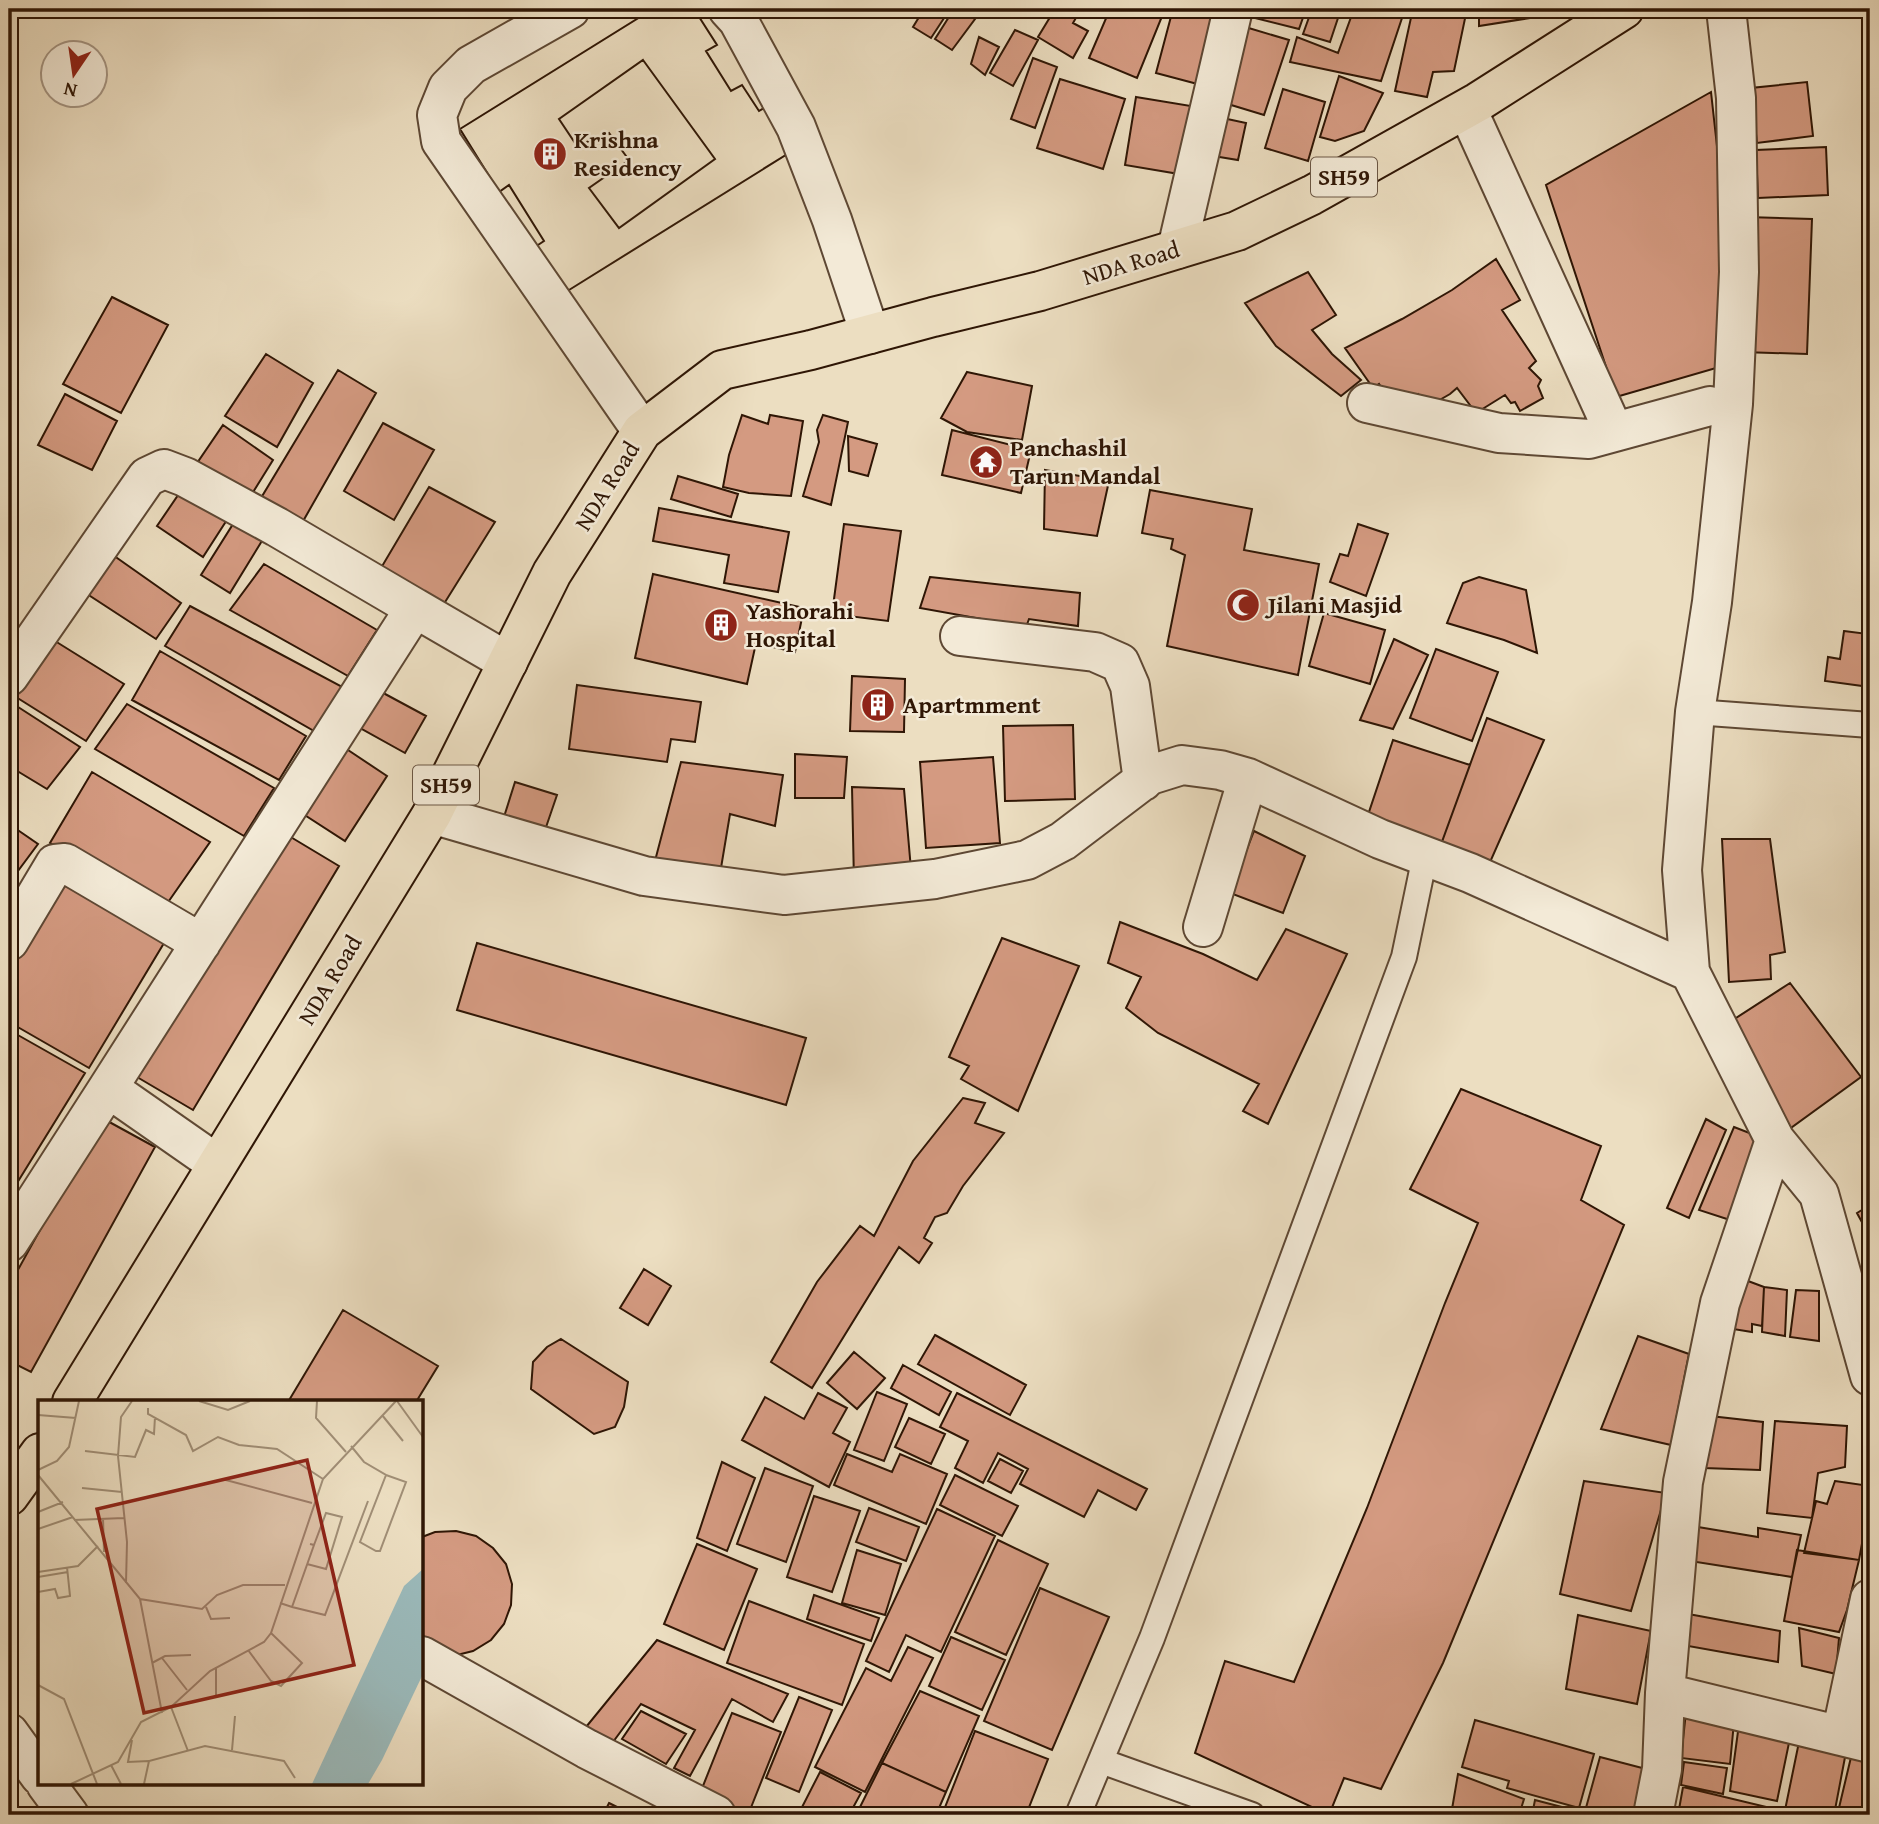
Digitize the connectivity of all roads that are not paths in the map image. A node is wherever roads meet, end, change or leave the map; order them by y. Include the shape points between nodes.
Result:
1 (570, 9) edge
2 (728, 9) edge
3 (1233, 9) edge
4 (1624, 9) edge
5 (1726, 9) edge
6 (1467, 109) junction
7 (1177, 249) junction
8 (870, 334) junction
9 (1367, 403) dead end
10 (1710, 406) dead end
11 (642, 431) junction
12 (1614, 432) junction
13 (415, 608) junction
14 (960, 636) dead end
15 (508, 662) junction
16 (9, 676) edge
17 (1695, 712) junction
18 (1870, 725) edge
19 (1248, 778) junction
20 (1143, 780) junction
21 (432, 814) junction
22 (1425, 856) junction
23 (1203, 927) dead end
24 (9, 941) edge
25 (201, 943) junction
26 (1690, 972) junction
27 (108, 1088) junction
28 (1775, 1140) junction
29 (217, 1164) junction
30 (9, 1242) edge
31 (1870, 1376) edge
32 (73, 1400) edge
33 (38, 1456) edge
34 (9, 1496) edge
35 (1870, 1599) edge
36 (424, 1657) edge
37 (1665, 1693) junction
38 (9, 1733) edge
39 (1856, 1740) edge
40 (1101, 1761) junction
41 (38, 1773) edge
42 (47, 1786) edge
43 (69, 1815) edge
44 (716, 1815) edge
45 (1078, 1815) edge
46 (1252, 1815) edge
47 (1653, 1815) edge

1 - 11 street via 471,65 448,88 437,116 441,142
2 - 8 street via 796,127
3 - 7 street
4 - 6 main road, NDA Road / SH59
5 - 17 street via 1736,98 1739,284 1733,404
6 - 7 main road, NDA Road / SH59 via 1312,195 1237,231
6 - 12 street
7 - 8 main road, NDA Road / SH59 via 1040,291
8 - 11 main road, NDA Road / SH59 via 722,370
9 - 12 street via 1499,433 1589,439
10 - 12 street
11 - 15 main road, NDA Road / SH59 via 552,573
13 - 15 street
13 - 16 street via 277,527 164,470 147,477
13 - 25 street
14 - 20 street via 1095,652 1120,663 1130,686
15 - 21 main road, NDA Road / SH59
17 - 18 lane
17 - 26 street via 1682,870
19 - 20 street via 1182,765
19 - 22 street
19 - 23 street
20 - 21 street via 1063,841 1027,860 935,879 784,895 644,876
21 - 29 main road, NDA Road / SH59
22 - 26 street
22 - 40 lane via 1404,957 1152,1638
24 - 25 street via 55,864 65,863
25 - 27 street
26 - 28 street
27 - 29 street
27 - 30 street
28 - 31 street via 1819,1194
28 - 37 street via 1720,1303 1684,1482
29 - 32 main road, NDA Road / SH59
33 - 34 main road
35 - 39 street
36 - 44 street
37 - 39 street
37 - 47 street via 1662,1769
38 - 41 street
40 - 45 lane
40 - 46 lane
42 - 43 street

